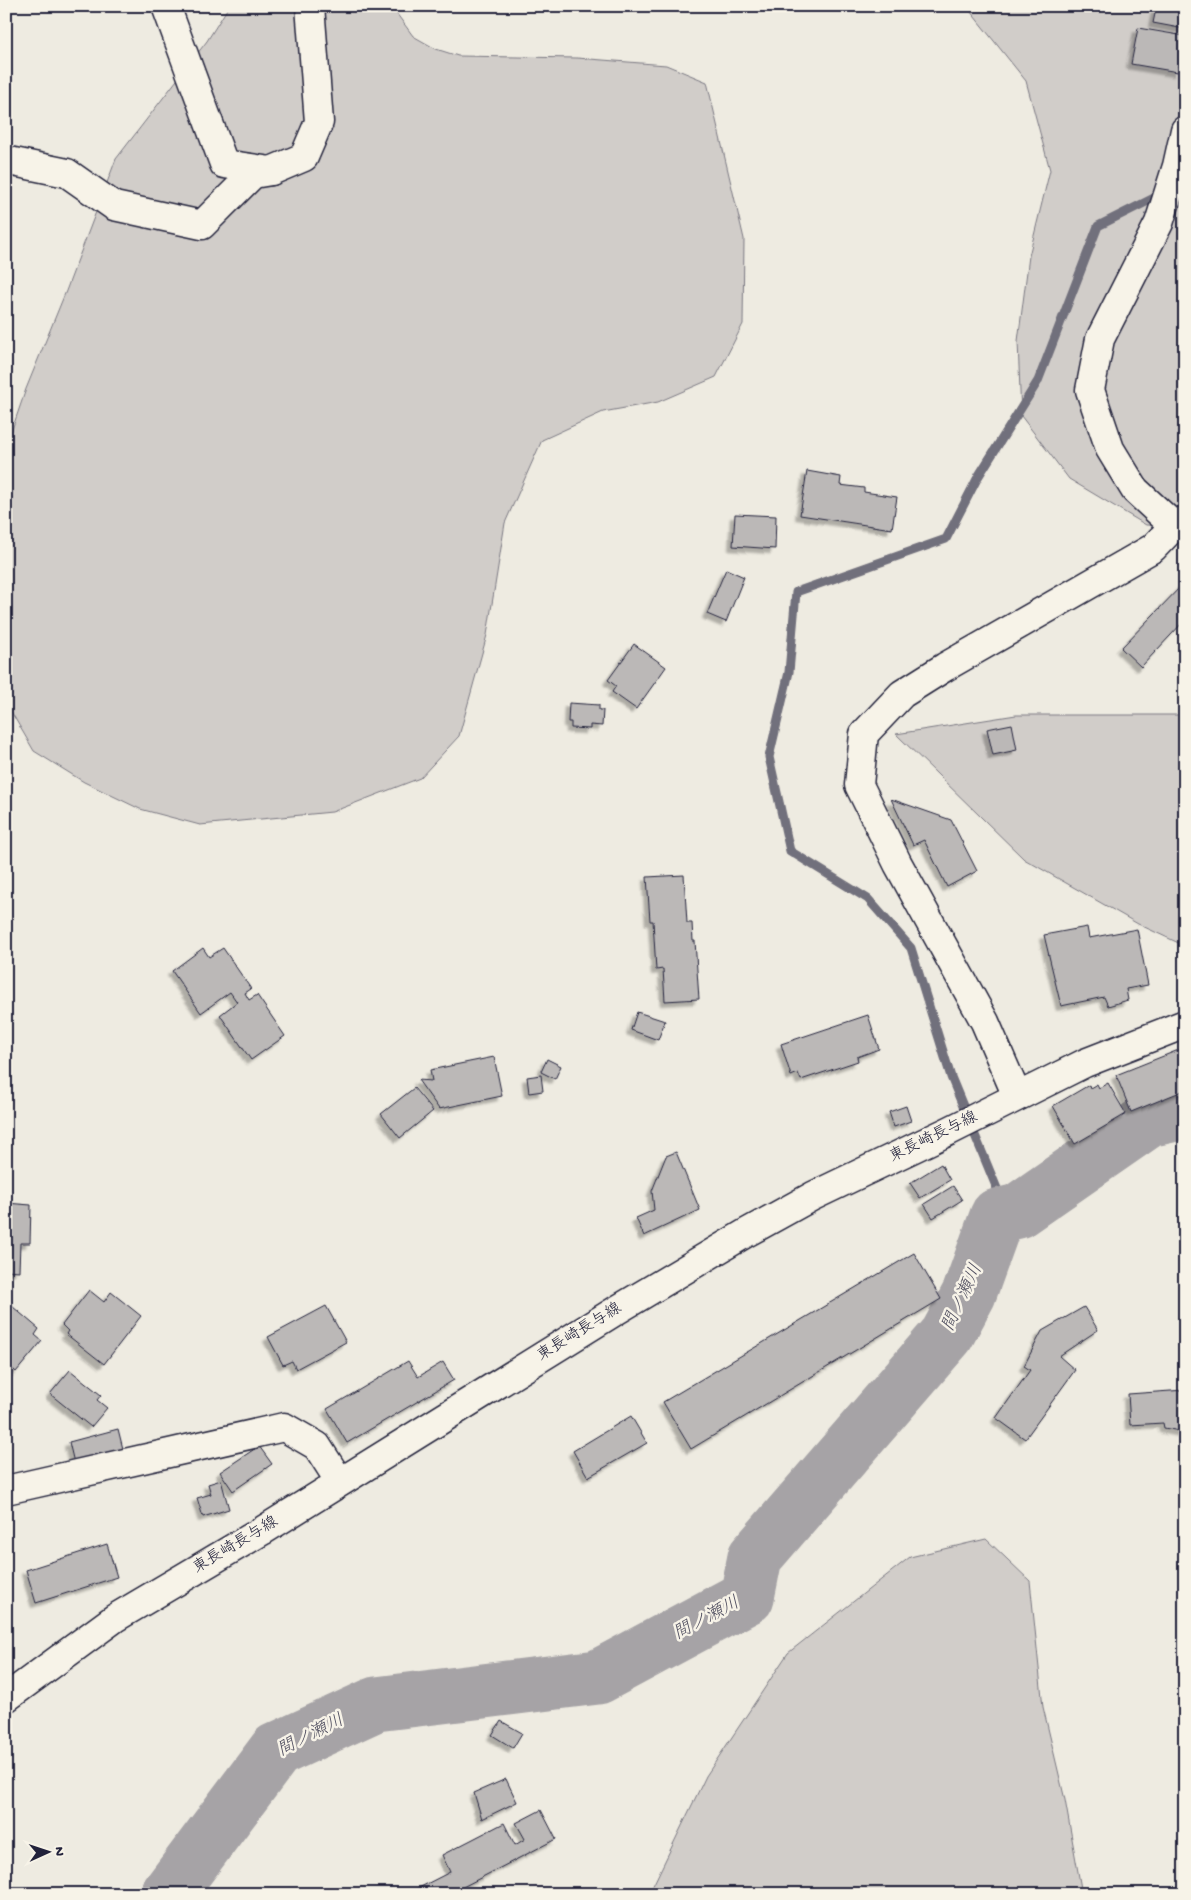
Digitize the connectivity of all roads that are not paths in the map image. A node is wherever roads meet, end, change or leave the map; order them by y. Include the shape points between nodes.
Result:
1 (166, 6) edge
2 (310, 6) edge
3 (1185, 130) edge
4 (6, 163) edge
5 (272, 171) junction
6 (1179, 523) edge
7 (1185, 1024) edge
8 (1017, 1096) junction
9 (340, 1482) junction
10 (6, 1490) edge
11 (6, 1698) edge

1 - 5 street via 224,164
2 - 5 street via 319,122 304,157
3 - 6 street via 1162,215 1100,339 1090,390 1110,448 1135,490
4 - 5 street via 67,173 114,206 202,225 253,174
6 - 8 street via 1153,548 902,694 864,734 859,785 898,864 985,1022
7 - 8 street, 東長崎長与線 via 1084,1063
8 - 9 street, 東長崎長与線 via 813,1196 746,1233
9 - 10 street via 317,1446 284,1427
9 - 11 street, 東長崎長与線 via 115,1618

